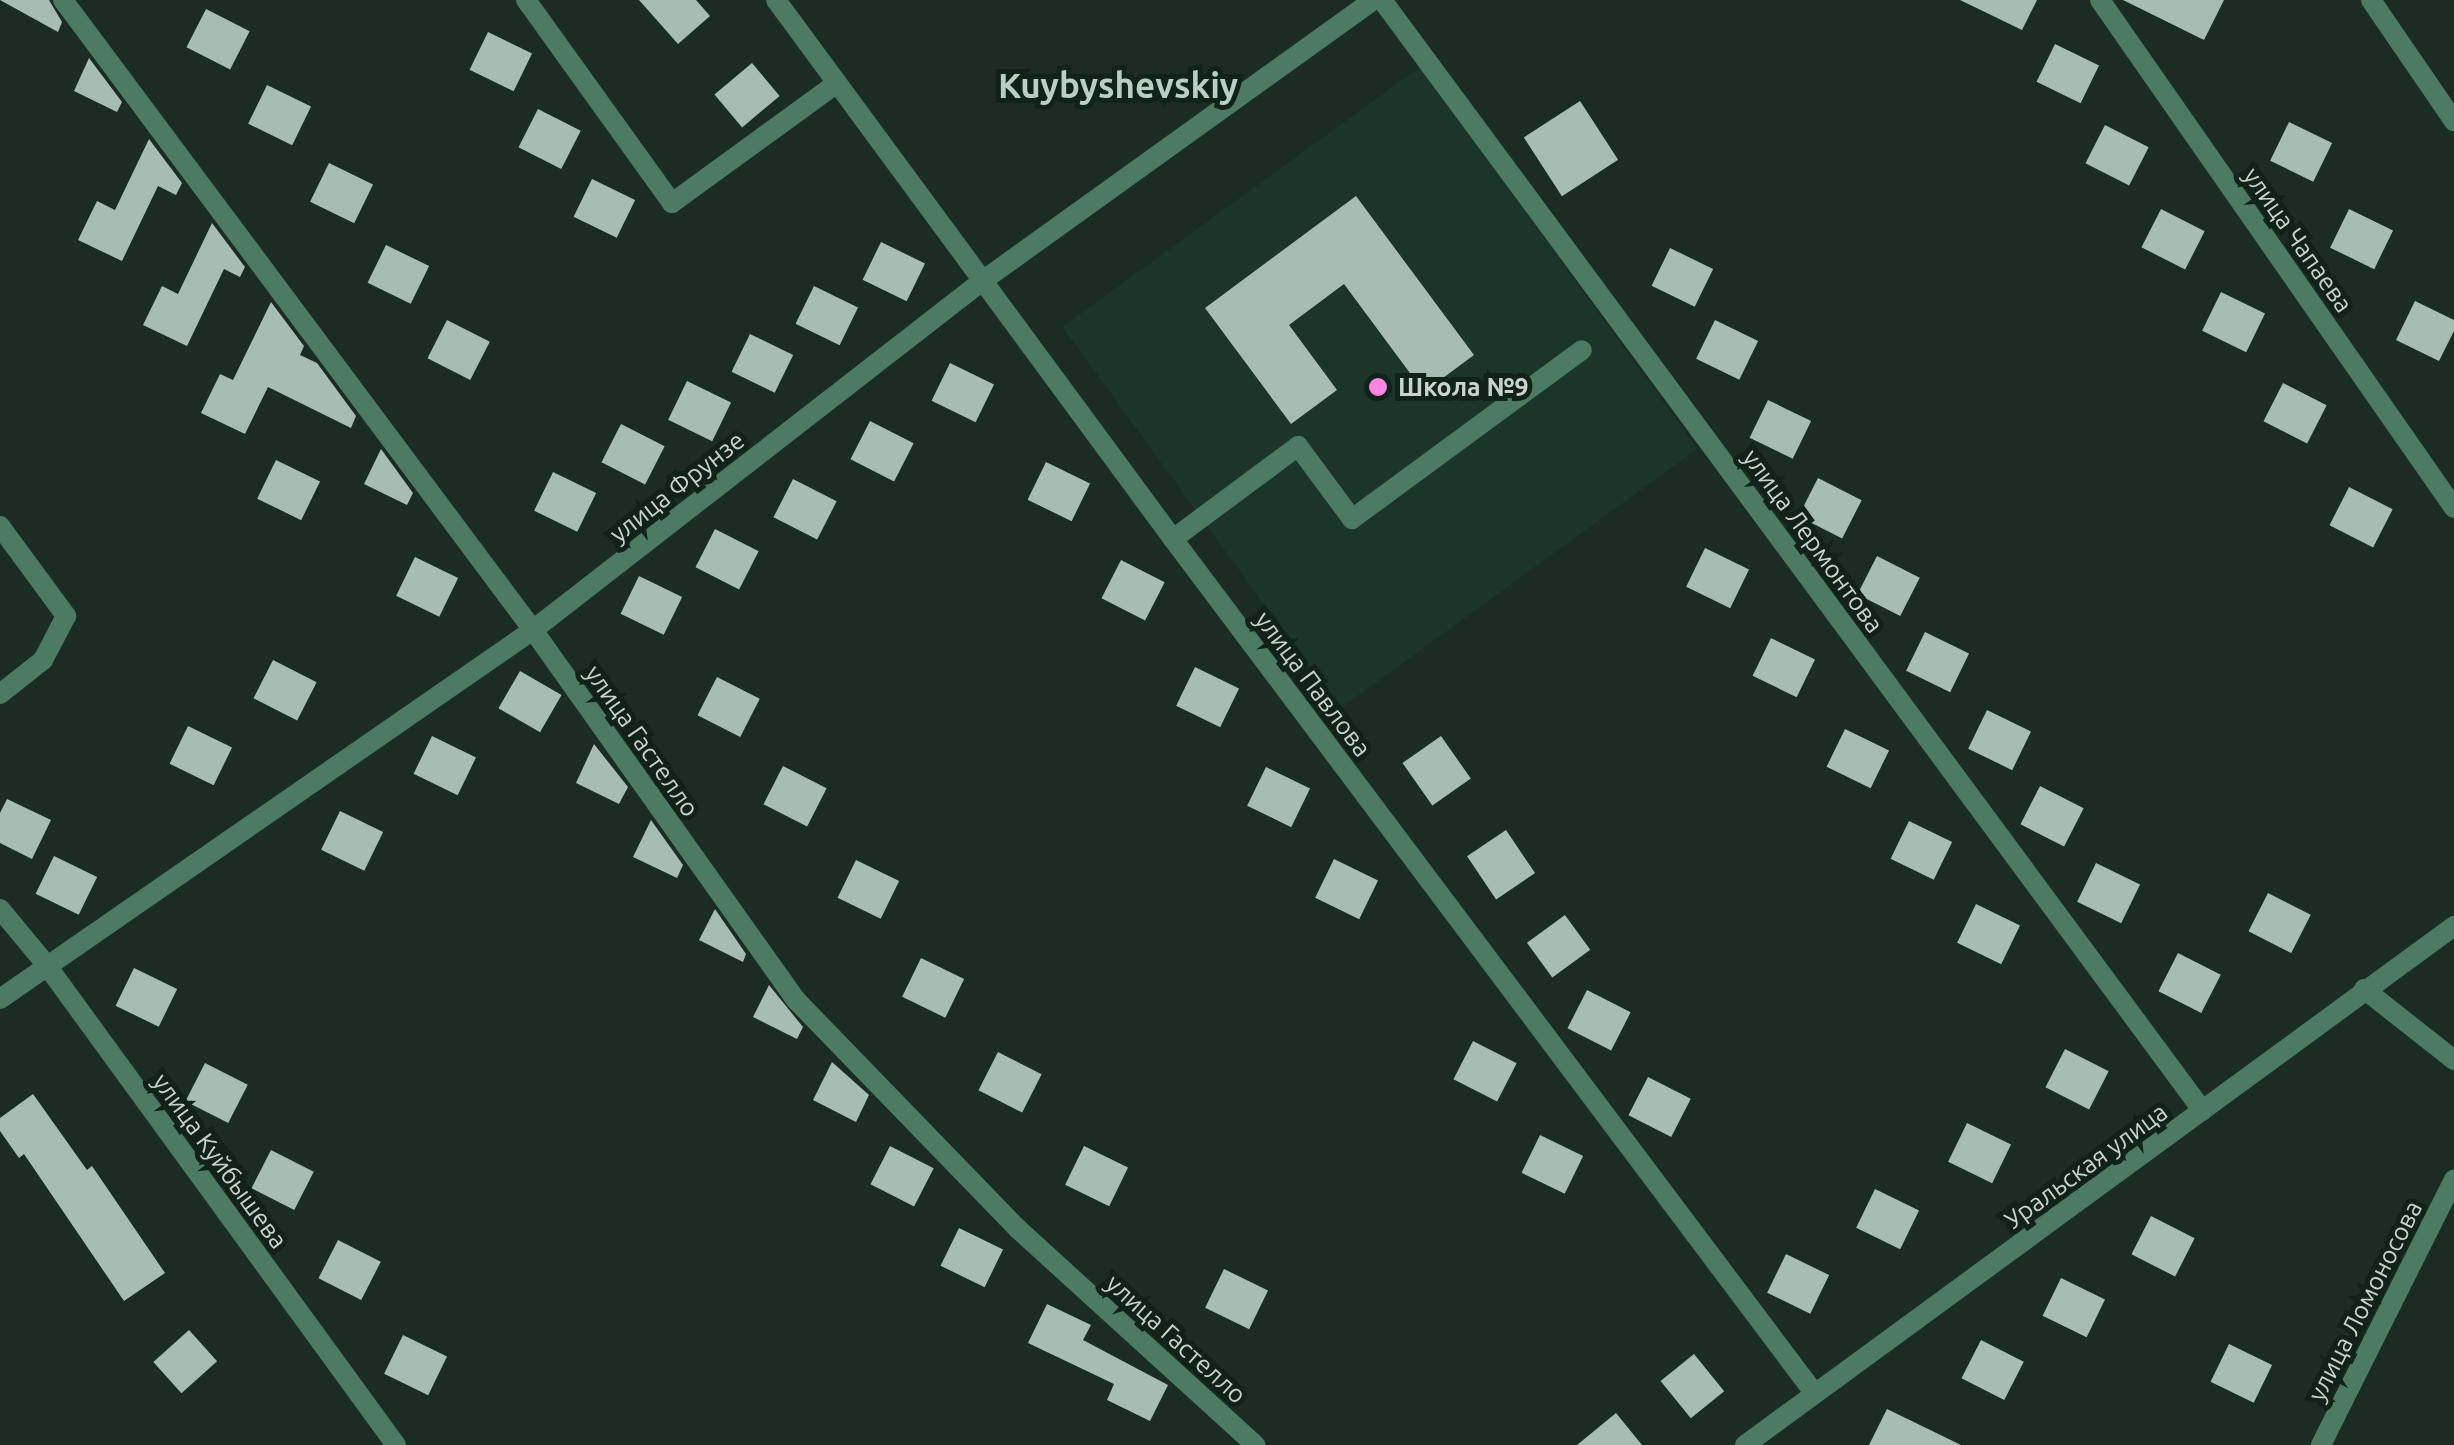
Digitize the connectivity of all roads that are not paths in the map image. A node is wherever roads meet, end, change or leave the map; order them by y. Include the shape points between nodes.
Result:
1 (64, 0) edge
2 (526, 0) edge
3 (776, 0) edge
4 (1374, 0) edge
5 (1382, 0) edge
6 (2100, 0) edge
7 (2372, 0) edge
8 (836, 84) junction
9 (2454, 121) edge
10 (981, 282) junction
11 (1582, 350) dead end
12 (2454, 508) edge
13 (0, 526) edge
14 (1173, 539) junction
15 (533, 630) junction
16 (0, 694) edge
17 (0, 909) edge
18 (2454, 926) edge
19 (45, 964) junction
20 (2364, 989) junction
21 (0, 999) edge
22 (2454, 1060) edge
23 (2204, 1111) junction
24 (2454, 1180) edge
25 (1815, 1394) junction
26 (396, 1445) edge
27 (1255, 1445) edge
28 (1745, 1445) edge
29 (2321, 1445) edge

1 - 15 street, улица Гастелло
2 - 8 street via 672,202
3 - 8 street, улица Павлова
4 - 10 street, улица Фрунзе
5 - 23 street, улица Лермонтова
6 - 12 street, улица Чапаева
7 - 9 street
8 - 10 street, улица Павлова
10 - 14 street, улица Павлова
10 - 15 street, улица Фрунзе
11 - 14 street via 1352,520 1298,446
13 - 16 street via 66,616 43,660
14 - 25 street, улица Павлова
15 - 19 street, улица Фрунзе
15 - 27 street, улица Гастелло via 797,1000 1018,1229
17 - 19 street, улица Куйбышева
18 - 20 street, Уральская улица
19 - 21 street, улица Фрунзе
19 - 26 street, улица Куйбышева
20 - 22 street
20 - 23 street, Уральская улица
23 - 25 street, Уральская улица
24 - 29 street, улица Ломоносова
25 - 28 street, Уральская улица

